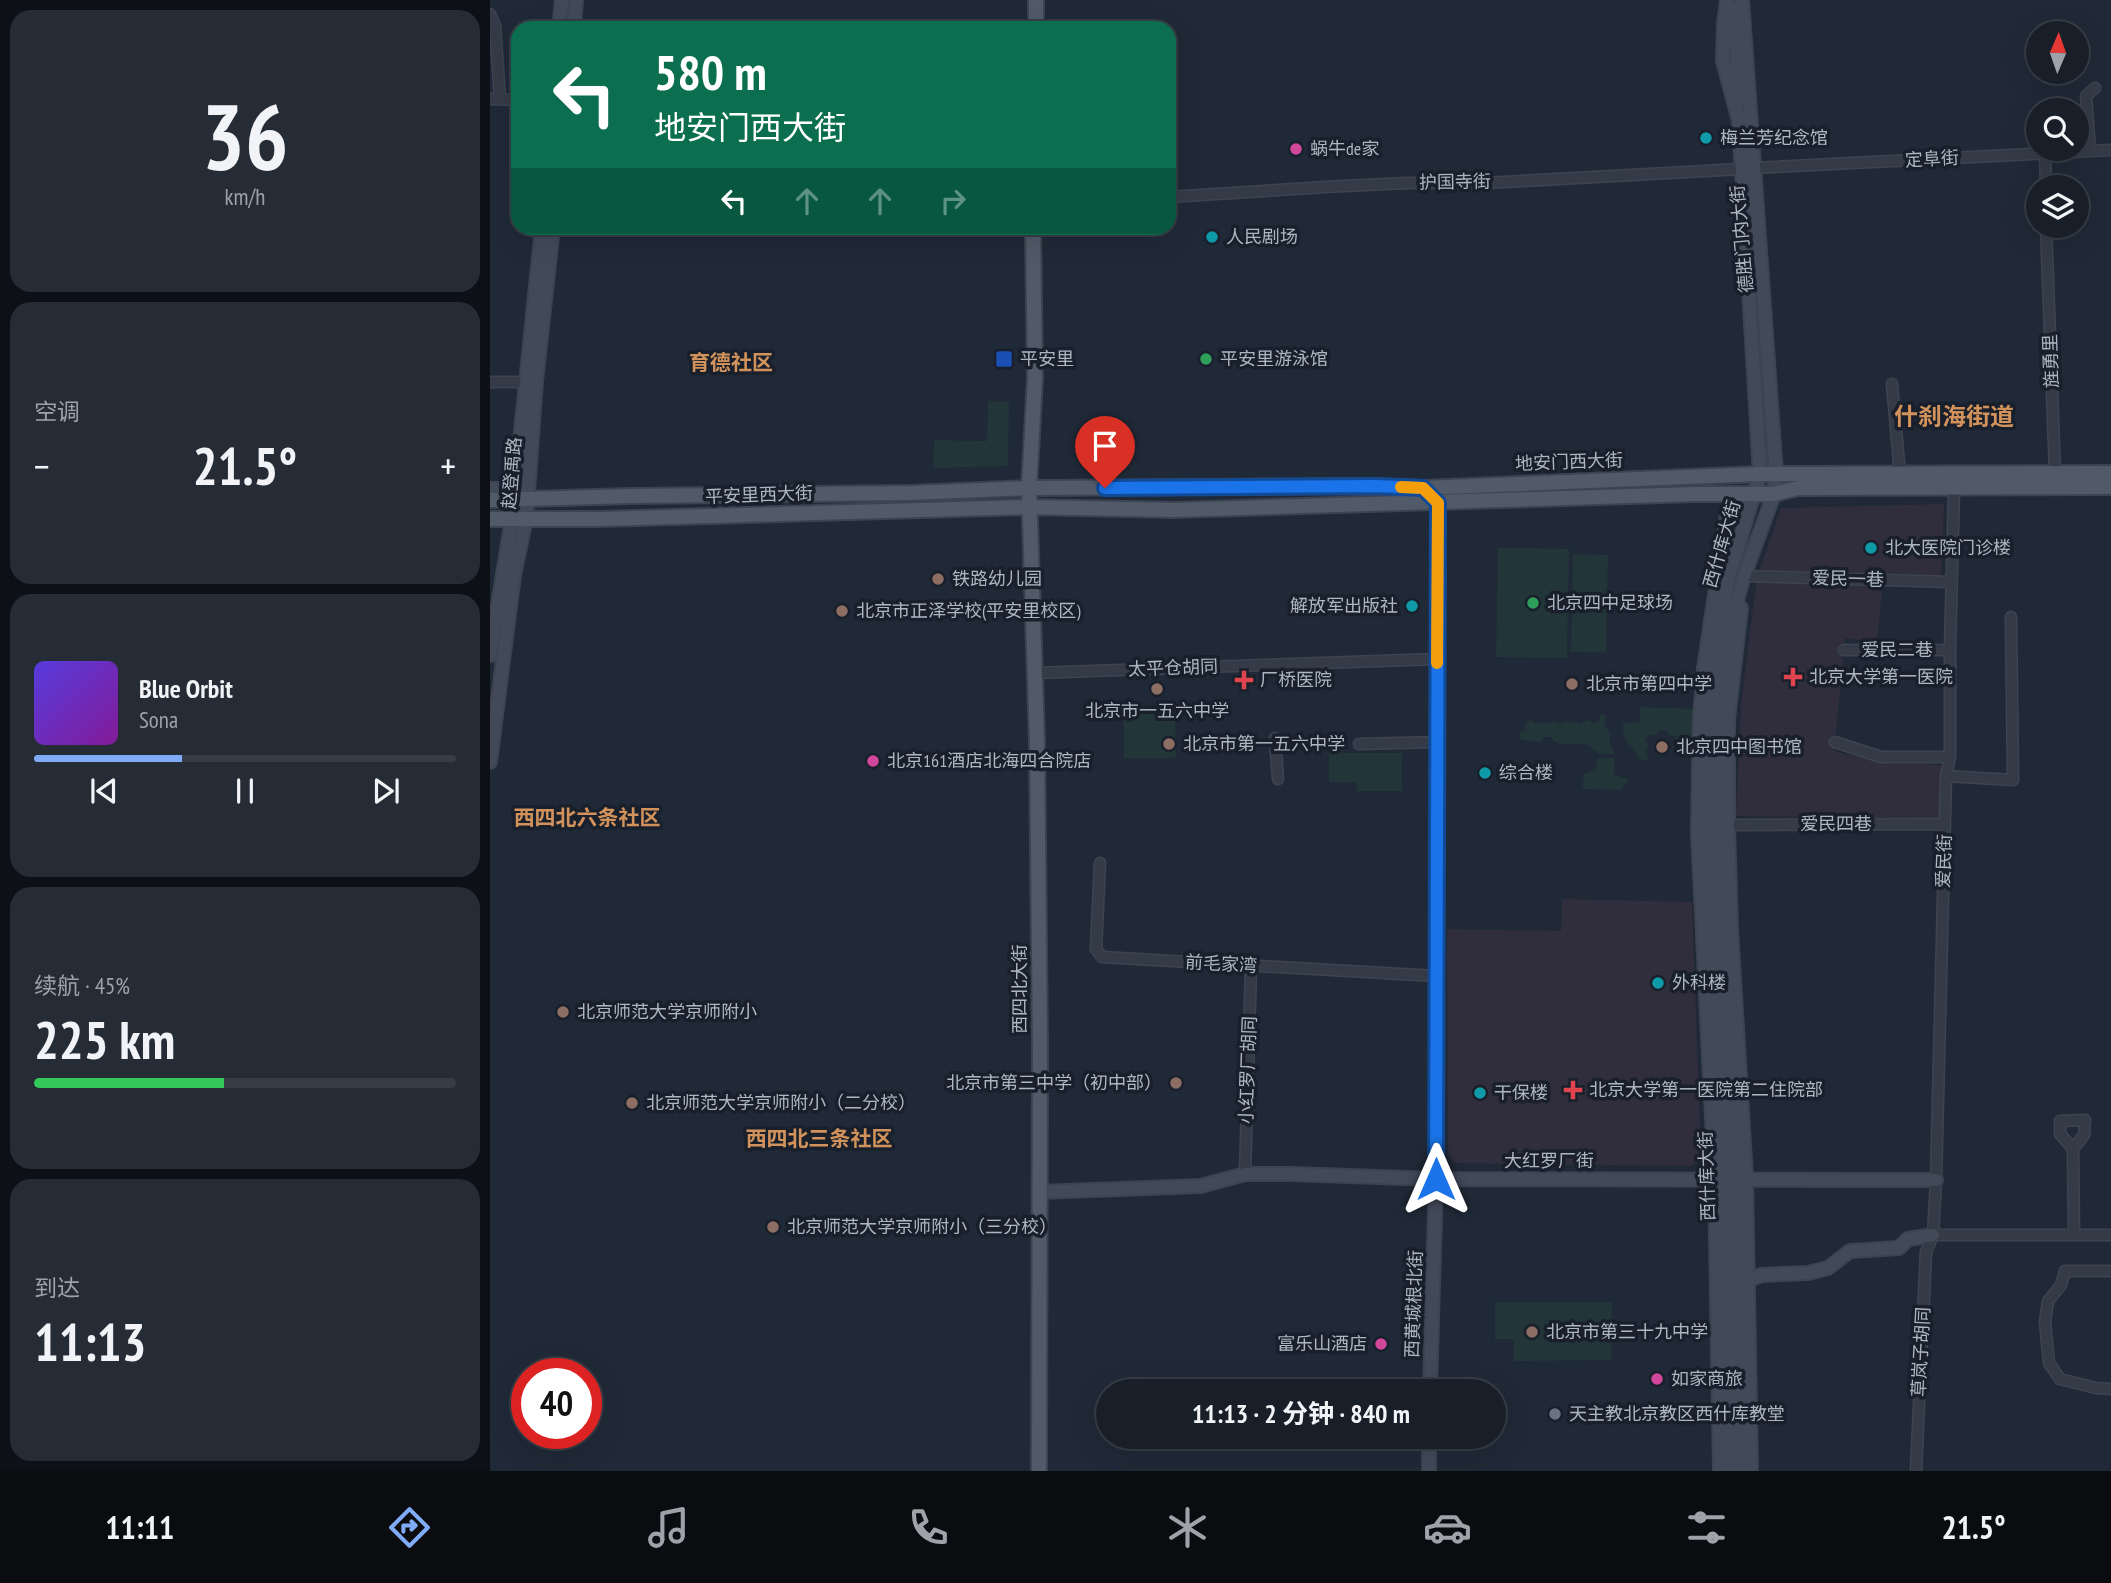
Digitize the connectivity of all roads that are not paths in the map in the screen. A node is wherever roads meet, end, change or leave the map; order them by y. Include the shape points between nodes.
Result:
1 (562, 0) edge
2 (576, 0) edge
3 (1036, 0) edge
4 (1728, 0) edge
5 (1742, 0) edge
6 (490, 14) edge
7 (560, 21) edge
8 (574, 21) edge
9 (1036, 21) edge
10 (2095, 88) dead end
11 (495, 99) edge
12 (1744, 120) junction
13 (2111, 150) edge
14 (2090, 151) joint
15 (2026, 155) edge
16 (1747, 168) junction
17 (1176, 197) edge
18 (1750, 202) junction
19 (541, 235) edge
20 (553, 235) edge
21 (1033, 235) edge
22 (2047, 238) edge
23 (490, 382) edge
24 (528, 382) junction
25 (1892, 384) dead end
26 (2111, 473) edge
27 (1760, 474) junction
28 (1776, 474) junction
29 (1900, 474) junction
30 (2055, 474) junction
31 (2111, 487) edge
32 (1029, 488) junction
33 (1423, 488) junction
34 (1954, 488) junction
35 (490, 489) edge
36 (1755, 494) junction
37 (1774, 494) junction
38 (518, 496) junction
39 (490, 500) edge
40 (1438, 503) junction
41 (1030, 507) junction
42 (490, 519) edge
43 (519, 519) junction
44 (1744, 576) junction
45 (1951, 582) junction
46 (2011, 617) dead end
47 (1844, 650) dead end
48 (1950, 650) junction
49 (490, 655) edge
50 (1437, 659) junction
51 (1035, 673) junction
52 (1275, 738) dead end
53 (1437, 742) junction
54 (1835, 742) dead end
55 (1359, 744) dead end
56 (1950, 757) junction
57 (490, 762) edge
58 (1946, 776) junction
59 (1278, 779) dead end
60 (1945, 824) junction
61 (1728, 825) junction
62 (1100, 863) dead end
63 (1251, 966) junction
64 (1436, 976) junction
65 (2073, 1149) dead end
66 (1245, 1174) junction
67 (1730, 1178) junction
68 (1436, 1179) junction
69 (1936, 1180) junction
70 (1039, 1192) junction
71 (1933, 1235) junction
72 (2074, 1235) junction
73 (2111, 1235) edge
74 (2111, 1271) edge
75 (1742, 1283) junction
76 (1430, 1379) edge
77 (2111, 1389) edge
78 (1429, 1449) edge
79 (1039, 1471) edge
80 (1429, 1471) edge
81 (1720, 1471) edge
82 (1730, 1471) edge
83 (1739, 1471) edge
84 (1751, 1471) edge
85 (1916, 1471) edge

1 - 7 street
2 - 8 street
3 - 9 main road
4 - 12 street, 德胜门内大街 via 1723,61
5 - 12 street, 德胜门内大街
6 - 11 street via 495,26
10 - 14 street via 2086,96
12 - 16 street, 德胜门内大街
13 - 14 street, 定阜街
15 - 16 street, 定阜街
16 - 17 street, 护国寺街
16 - 18 street, 德胜门内大街
18 - 27 street, 德胜门内大街
18 - 28 street, 德胜门内大街
19 - 24 street, 赵登禹路
20 - 38 street, 赵登禹路
21 - 32 main road, 西四北大街 via 1035,378
22 - 30 street, 旌勇里
23 - 24 street
24 - 38 street, 赵登禹路
25 - 29 street
26 - 30 main road, 地安门西大街
27 - 28 main road, 地安门西大街
27 - 33 main road, 地安门西大街
27 - 36 street, 德胜门内大街
28 - 29 main road, 地安门西大街
28 - 37 street, 德胜门内大街
29 - 30 main road, 地安门西大街
31 - 34 main road, 地安门西大街
32 - 33 main road, 地安门西大街
32 - 38 main road, 平安里西大街
32 - 41 main road, 西四北大街
33 - 40 street
34 - 37 main road, 地安门西大街 via 1798,488
34 - 45 street, 爱民街
35 - 38 street
36 - 37 main road, 地安门西大街
36 - 40 main road, 地安门西大街
36 - 67 street, 西什库大街 via 1729,576 1719,628 1708,749 1708,831
36 - 67 street, 西什库大街 via 1727,515 1700,718 1698,832
37 - 44 street, 西什库大街
38 - 39 main road, 平安里西大街
38 - 43 street, 赵登禹路
40 - 41 main road, 地安门西大街 via 1175,510
40 - 50 street, 西黄城根北街
41 - 43 main road, 平安里西大街
41 - 51 main road, 西四北大街
42 - 43 main road, 平安里西大街
43 - 49 street, 赵登禹路
43 - 57 street, 赵登禹路
44 - 45 street, 爱民一巷
44 - 61 street, 西什库大街 via 1728,719
44 - 67 street, 西什库大街 via 1724,661 1717,759
45 - 48 street, 爱民街
46 - 58 street via 2013,780
47 - 48 street, 爱民二巷
48 - 56 street, 爱民街
50 - 51 street, 太平仓胡同
50 - 53 street, 西黄城根北街
51 - 70 main road, 西四北大街
52 - 59 street
53 - 55 street
53 - 64 street, 西黄城根北街
54 - 56 street via 1881,757
56 - 58 street, 爱民街
58 - 60 street, 爱民街
60 - 61 street, 爱民四巷
60 - 69 street, 爱民街
61 - 67 street, 西什库大街
62 - 63 street, 前毛家湾 via 1096,948 1102,957
63 - 64 street, 前毛家湾
63 - 66 street, 小红罗厂胡同
64 - 68 street, 西黄城根北街
65 - 72 street
66 - 68 street, 大红罗厂街
66 - 70 street, 大红罗厂街 via 1201,1186
67 - 68 street, 大红罗厂街
67 - 69 street, 大红罗厂街
67 - 75 street, 西什库大街
67 - 81 street, 西什库大街
67 - 82 street, 西什库大街
68 - 76 street, 西黄城根北街
69 - 71 street, 爱民街
70 - 79 main road, 西四北大街
71 - 72 street
71 - 75 street via 1908,1239 1899,1248 1850,1251 1828,1268 1761,1275
71 - 85 street, 草岚子胡同 via 1926,1252
72 - 73 street
74 - 77 street via 2065,1271 2048,1301 2045,1322 2049,1363 2060,1379
75 - 83 street, 西什库大街
75 - 84 street, 西什库大街
78 - 80 street

